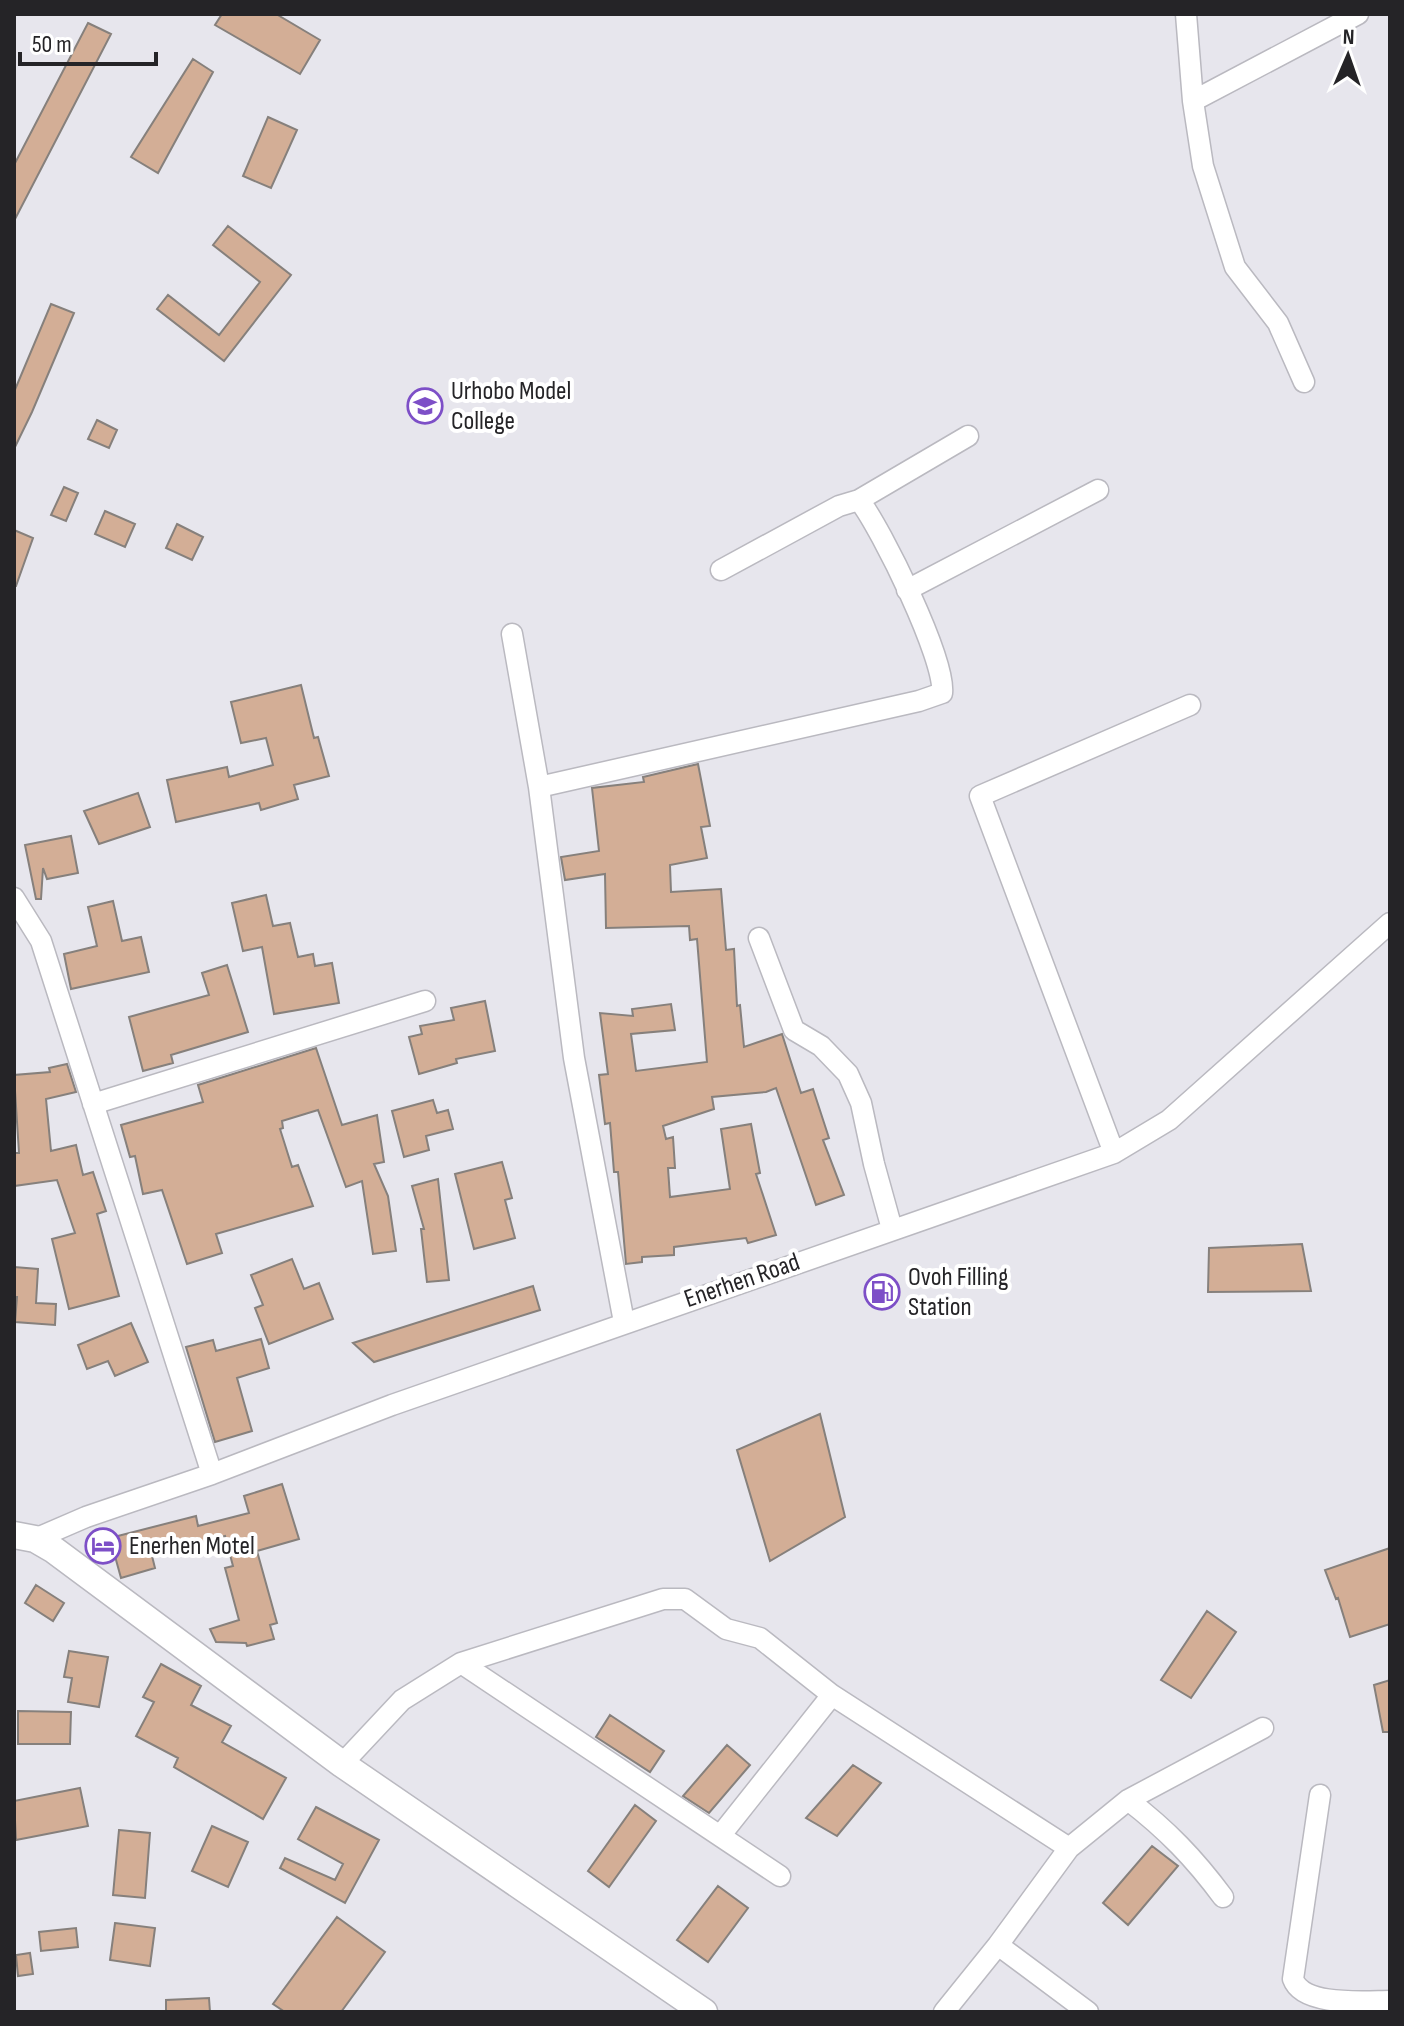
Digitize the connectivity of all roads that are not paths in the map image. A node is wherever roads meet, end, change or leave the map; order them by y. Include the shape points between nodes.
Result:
1 (1186, 14) edge
2 (1358, 14) edge
3 (1193, 101) junction
4 (1304, 382) dead end
5 (968, 436) dead end
6 (1098, 490) dead end
7 (859, 500) junction
8 (721, 570) dead end
9 (907, 590) junction
10 (512, 634) dead end
11 (1190, 705) dead end
12 (539, 787) junction
13 (14, 898) edge
14 (1390, 923) edge
15 (759, 938) dead end
16 (425, 1001) dead end
17 (93, 1104) junction
18 (1114, 1153) junction
19 (892, 1229) junction
20 (624, 1322) junction
21 (212, 1474) junction
22 (24, 1537) edge
23 (461, 1663) junction
24 (832, 1695) junction
25 (1263, 1728) dead end
26 (342, 1764) junction
27 (1320, 1795) dead end
28 (1128, 1800) junction
29 (720, 1836) junction
30 (1069, 1848) junction
31 (780, 1876) dead end
32 (1223, 1897) dead end
33 (998, 1945) junction
34 (1390, 2001) edge
35 (704, 2012) edge
36 (944, 2012) edge
37 (1088, 2012) edge

1 - 3 street
2 - 3 street
3 - 4 street via 1203,166 1235,267 1278,323
5 - 7 street
6 - 9 street
7 - 8 street
7 - 9 street
9 - 12 street via 940,670 942,693
10 - 12 street
11 - 18 street via 980,796
12 - 20 street via 574,1058
13 - 17 street via 41,941
14 - 18 street, Enerhen Road via 1169,1120
15 - 19 street via 794,1030 821,1046 848,1074 861,1103
16 - 17 street
17 - 21 street
18 - 19 street, Enerhen Road
19 - 20 street, Enerhen Road
20 - 21 street, Enerhen Road
21 - 22 street, Enerhen Road
22 - 26 main road via 66,1559
23 - 24 street via 663,1599 685,1599 726,1629 760,1638
23 - 26 street via 402,1700
23 - 29 street
24 - 29 street
24 - 30 street
25 - 28 street
26 - 35 main road
27 - 34 street via 1293,1979 1304,1994 1339,2001
28 - 30 street
28 - 32 street via 1193,1857
29 - 31 street
30 - 33 street
33 - 36 street
33 - 37 street

